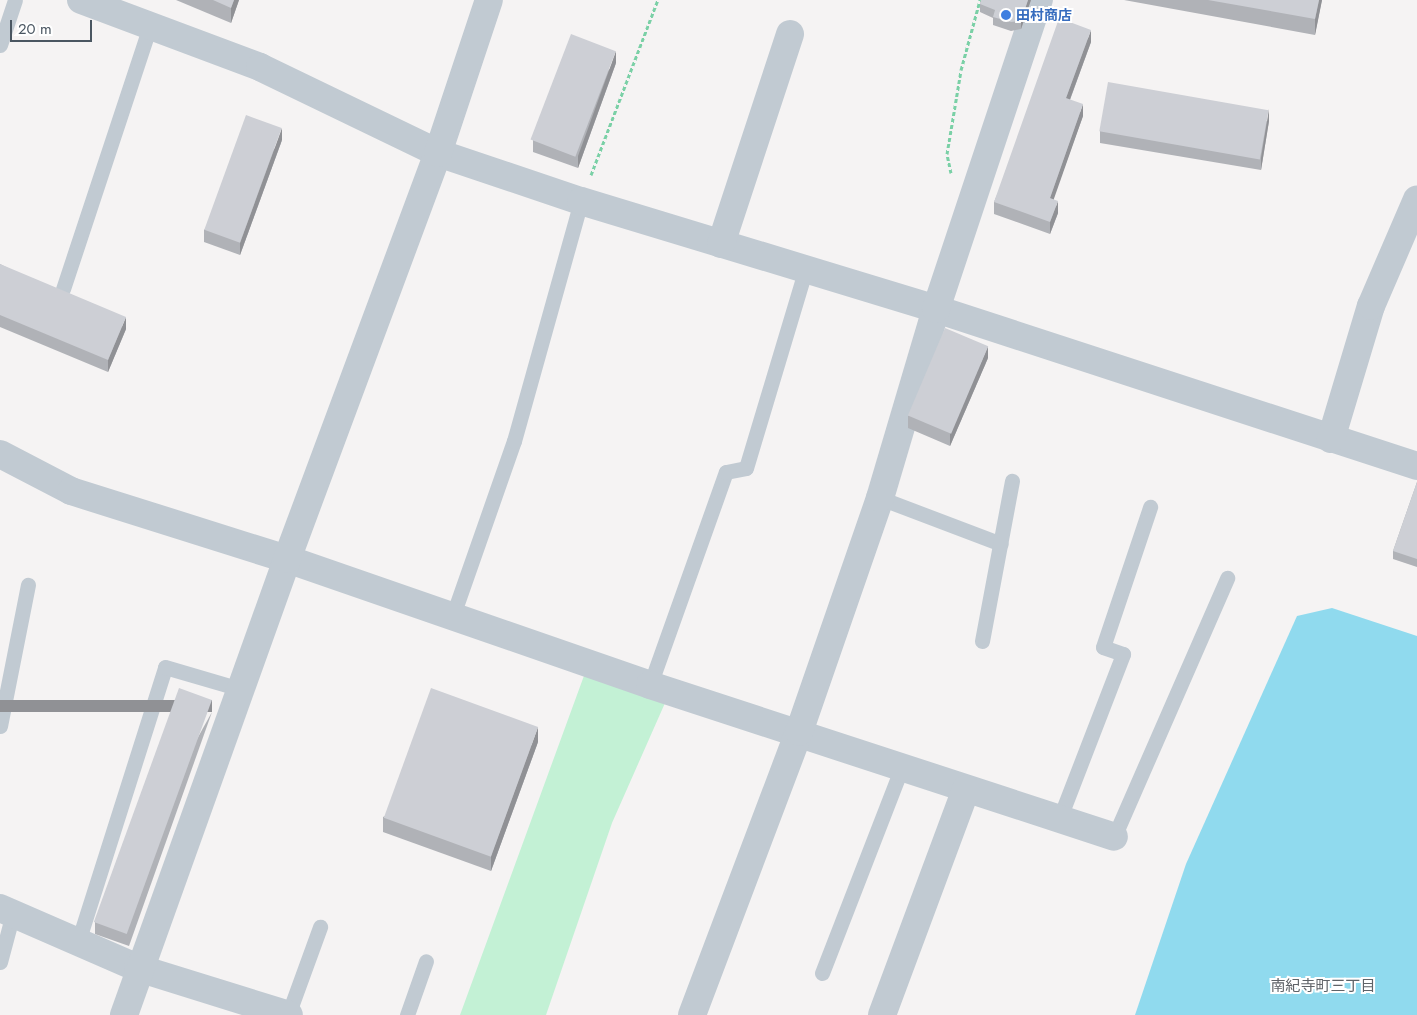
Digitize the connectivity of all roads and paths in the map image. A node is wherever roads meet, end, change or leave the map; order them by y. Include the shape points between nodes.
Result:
1 (15, 0) edge
2 (81, 0) edge
3 (658, 0) edge
4 (980, 0) edge
5 (1039, 0) edge
6 (483, 2) edge
7 (150, 26) junction
8 (790, 34) dead end
9 (0, 45) edge
10 (438, 153) junction
11 (1417, 199) edge
12 (582, 201) junction
13 (970, 210) junction
14 (721, 244) junction
15 (805, 271) junction
16 (63, 289) edge
17 (936, 309) junction
18 (1331, 440) junction
19 (0, 454) edge
20 (1417, 466) edge
21 (1012, 482) dead end
22 (880, 498) junction
23 (1150, 507) dead end
24 (1001, 544) junction
25 (287, 559) junction
26 (1227, 578) dead end
27 (28, 585) dead end
28 (453, 615) junction
29 (982, 641) dead end
30 (650, 685) junction
31 (240, 689) junction
32 (0, 726) edge
33 (799, 732) junction
34 (902, 767) junction
35 (966, 789) junction
36 (1059, 820) junction
37 (1114, 838) joint
38 (7, 910) edge
39 (320, 927) dead end
40 (78, 942) junction
41 (426, 961) dead end
42 (0, 962) edge
43 (138, 968) junction
44 (822, 973) dead end
45 (124, 1015) edge
46 (288, 1015) edge
47 (407, 1015) edge
48 (692, 1015) edge
49 (882, 1015) edge

1 - 9 lane
2 - 7 street
3 - 12 path
4 - 13 path via 961,70 947,154 960,209
5 - 13 street
6 - 10 street
7 - 10 street via 260,67
7 - 16 lane
8 - 14 street
10 - 12 street
10 - 25 street
11 - 18 street via 1371,306
12 - 14 street
12 - 28 lane via 514,441
13 - 17 street
14 - 15 street
15 - 17 street
15 - 30 lane via 746,468 726,472
17 - 18 street
17 - 22 street
18 - 20 street
19 - 25 street via 72,491
21 - 24 lane
22 - 24 lane
22 - 33 street
23 - 36 lane via 1103,647 1123,654
24 - 29 lane
25 - 28 street
25 - 31 street
26 - 37 lane
27 - 32 lane
28 - 30 street
30 - 33 street
31 - 40 lane via 165,667
31 - 43 street
33 - 34 street
33 - 48 street
34 - 35 street
34 - 44 lane
35 - 36 street
35 - 49 street
36 - 37 street
38 - 40 street
38 - 42 lane
39 - 46 lane
40 - 43 street
41 - 47 lane
43 - 45 street
43 - 46 street

